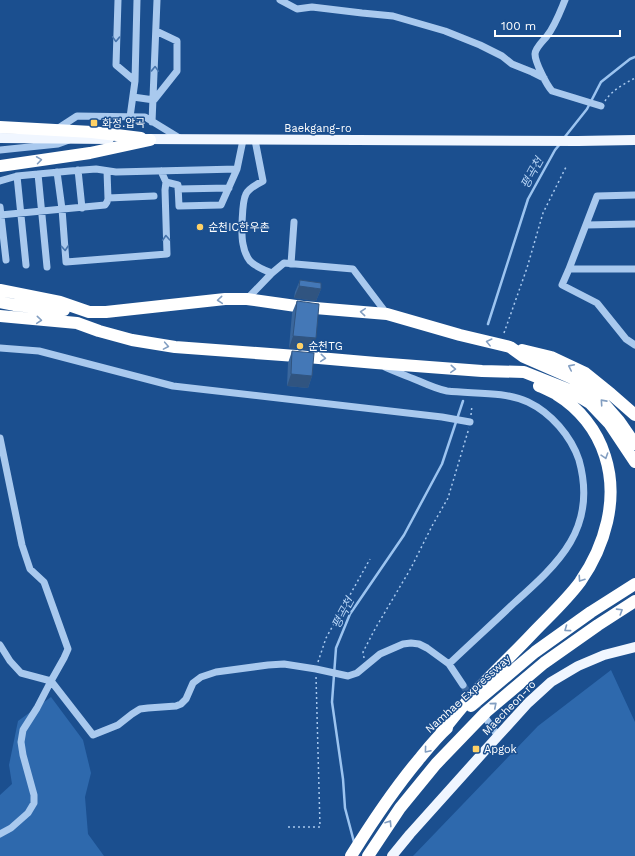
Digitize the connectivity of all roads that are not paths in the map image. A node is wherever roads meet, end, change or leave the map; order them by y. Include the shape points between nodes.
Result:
1 (118, 0) edge
2 (137, 0) edge
3 (157, 0) edge
4 (280, 0) edge
5 (565, 0) edge
6 (156, 31) junction
7 (544, 78) junction
8 (135, 81) junction
9 (133, 97) junction
10 (154, 100) junction
11 (600, 105) road end
12 (130, 117) junction
13 (152, 122) junction
14 (0, 127) edge
15 (55, 130) junction
16 (0, 138) edge
17 (39, 138) junction
18 (75, 138) junction
19 (150, 140) junction
20 (183, 140) junction
21 (243, 140) junction
22 (255, 140) junction
23 (635, 140) edge
24 (0, 144) edge
25 (0, 150) edge
26 (0, 166) edge
27 (237, 169) junction
28 (78, 170) junction
29 (107, 171) junction
30 (161, 171) junction
31 (57, 172) junction
32 (38, 174) junction
33 (18, 176) junction
34 (0, 181) edge
35 (166, 182) junction
36 (229, 188) junction
37 (178, 189) junction
38 (635, 195) edge
39 (154, 196) dead end
40 (108, 198) junction
41 (82, 208) junction
42 (62, 210) junction
43 (41, 211) junction
44 (0, 212) edge
45 (21, 213) junction
46 (294, 222) dead end
47 (635, 224) edge
48 (586, 225) junction
49 (6, 260) dead end
50 (291, 264) junction
51 (26, 265) dead end
52 (47, 267) dead end
53 (569, 269) junction
54 (635, 269) edge
55 (272, 273) junction
56 (0, 290) edge
57 (248, 299) junction
58 (0, 302) edge
59 (89, 312) junction
60 (387, 314) junction
61 (0, 316) edge
62 (635, 345) edge
63 (510, 347) junction
64 (0, 348) edge
65 (376, 363) junction
66 (505, 371) junction
67 (635, 415) edge
68 (470, 422) road end
69 (0, 438) edge
70 (635, 444) edge
71 (635, 462) edge
72 (635, 584) edge
73 (635, 601) edge
74 (0, 645) edge
75 (635, 647) edge
76 (448, 664) junction
77 (51, 681) junction
78 (463, 685) tunnel mouth
79 (486, 720) tunnel mouth
80 (441, 733) junction
81 (498, 736) junction
82 (0, 834) edge
83 (351, 856) edge
84 (368, 856) edge
85 (392, 856) edge

1 -> 8 street via 116,65
2 - 8 street
3 - 6 street
4 - 7 street via 297,9 312,8 394,16 438,28 480,45 512,64
5 - 7 street via 554,25 536,49 535,53
10 -> 6 street
6 - 10 street via 177,41 177,71
7 - 11 street via 552,91
8 - 9 street
9 - 10 street
9 - 12 street
10 - 13 street
12 - 13 street via 145,117
12 - 15 street via 77,116
13 - 20 street
14 - 15 highway
15 - 17 street
15 - 19 highway
16 - 17 main road, Baekgang-ro
17 - 18 main road, Baekgang-ro
17 - 24 main road
18 - 19 main road, Baekgang-ro
18 - 25 street via 58,144
19 - 20 main road, Baekgang-ro
26 -> 19 highway via 90,153
20 - 21 main road, Baekgang-ro
21 - 22 main road, Baekgang-ro
21 - 27 street
22 - 23 main road, Baekgang-ro
22 - 55 street via 263,181 246,194 243,244 251,262
27 - 30 street
27 - 36 street
28 - 29 street
28 - 31 street
28 - 41 street
29 - 30 street
29 - 40 street
30 - 35 street
31 - 32 street
31 - 42 street
32 - 33 street
32 - 43 street
33 - 34 street
33 - 45 street
35 - 37 street via 178,185
42 -> 35 street via 66,262 167,254 164,190
36 - 37 street
36 - 37 street via 221,205 179,206
38 - 48 street via 597,196
39 - 40 street
40 - 41 street via 105,205
41 - 42 street
42 - 43 street
43 - 45 street
43 - 52 street
44 - 45 street
44 - 49 street
45 - 51 street
46 - 50 street
47 - 48 street
48 - 53 street
50 - 55 street via 284,263
50 - 60 street via 353,269
53 - 54 street
53 - 62 street via 562,285 597,303 626,339
55 - 57 street
56 - 59 highway via 60,302
57 -> 59 highway
60 -> 57 highway
58 - 59 highway
63 -> 60 highway
61 -> 65 highway via 77,323 132,340 175,348
67 -> 63 highway via 585,373 551,357
70 -> 63 highway via 598,397 572,378 524,357
64 - 68 street via 39,351 173,386
65 -> 66 highway
65 - 76 street via 434,388 500,395 533,405 566,434 577,455 582,474 584,502 581,517 564,553 544,576
66 - 71 highway via 524,372 567,389 590,403 609,423
66 -> 80 highway via 556,394 577,409 592,427 609,469 609,515 593,560 579,582 549,617 480,687
69 - 77 street via 22,545 30,569 44,582 68,649
72 -> 80 highway, Namhae Expressway via 590,612 535,652
84 -> 73 highway via 400,808 436,764 486,712 544,663
74 - 77 street via 10,661 22,673
75 - 81 main road, Maecheon-ro via 598,657 551,682
76 - 77 street via 427,648 411,643 380,654 358,673 348,676 284,664 216,672 193,683 181,704 140,709 118,725 93,735
76 - 78 street
77 - 82 street via 23,730 21,742 34,803 28,813
79 - 81 street
80 -> 83 highway, Namhae Expressway via 388,800
81 - 85 main road, Maecheon-ro

